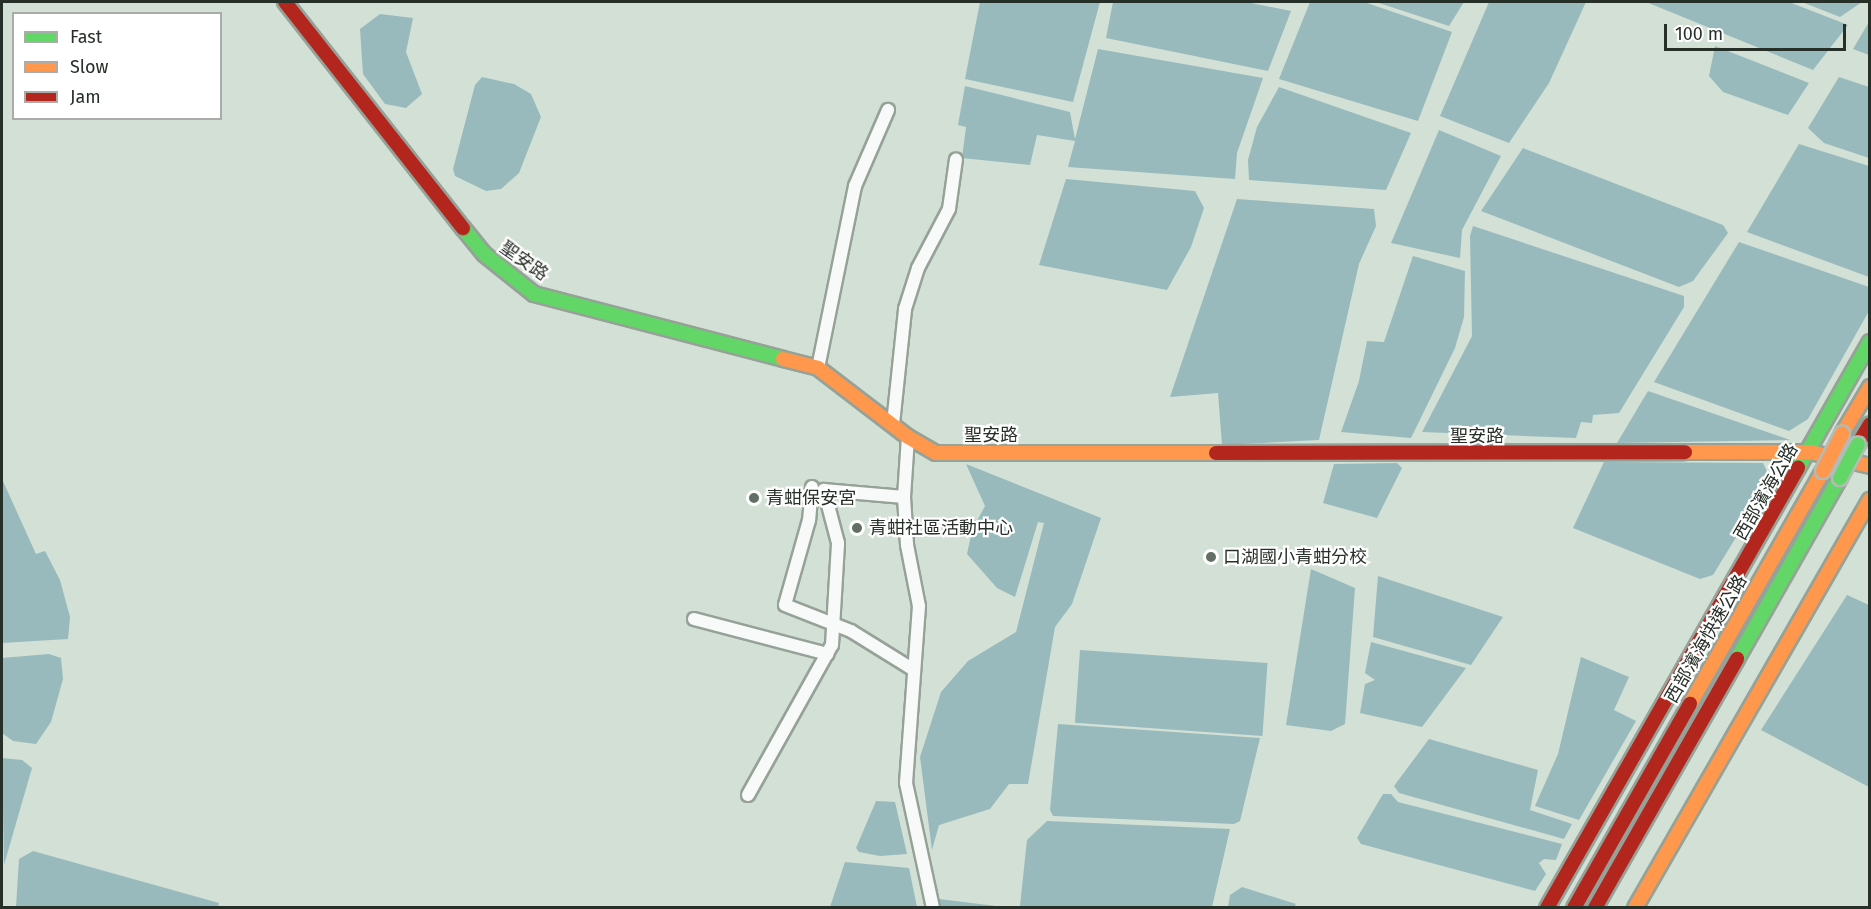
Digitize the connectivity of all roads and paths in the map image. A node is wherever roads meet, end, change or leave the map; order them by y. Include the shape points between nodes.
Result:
1 (285, 2) edge
2 (888, 110) dead end
3 (956, 159) dead end
4 (1869, 342) edge
5 (818, 368) junction
6 (1869, 387) edge
7 (893, 424) junction
8 (1869, 424) edge
9 (908, 437) junction
10 (1810, 452) junction
11 (1869, 466) edge
12 (812, 486) dead end
13 (904, 497) junction
14 (1869, 500) edge
15 (694, 620) dead end
16 (834, 622) junction
17 (827, 654) junction
18 (914, 670) junction
19 (748, 795) dead end
20 (933, 908) edge
21 (1547, 908) edge
22 (1574, 908) edge
23 (1595, 908) edge
24 (1635, 908) edge

1 - 5 main road, 聖安路 via 484,254 534,294
2 - 5 street via 855,186
3 - 7 street via 949,209 918,268 905,309
4 - 10 main road, 西部濱海公路
5 - 7 main road, 聖安路
6 - 22 main road, 西部濱海快速公路, bridge
7 - 9 main road, 聖安路
8 - 23 main road, 西部濱海快速公路, bridge
9 - 10 main road, 聖安路 via 936,453
9 - 13 street
10 - 11 main road, 聖安路
10 - 21 main road, 西部濱海公路
12 - 16 street via 809,520 785,605
13 - 16 street via 824,490 838,543
13 - 18 street via 907,545 919,606
14 - 24 main road
15 - 17 street
16 - 17 street
16 - 18 street
17 - 19 street
18 - 20 street via 906,783

